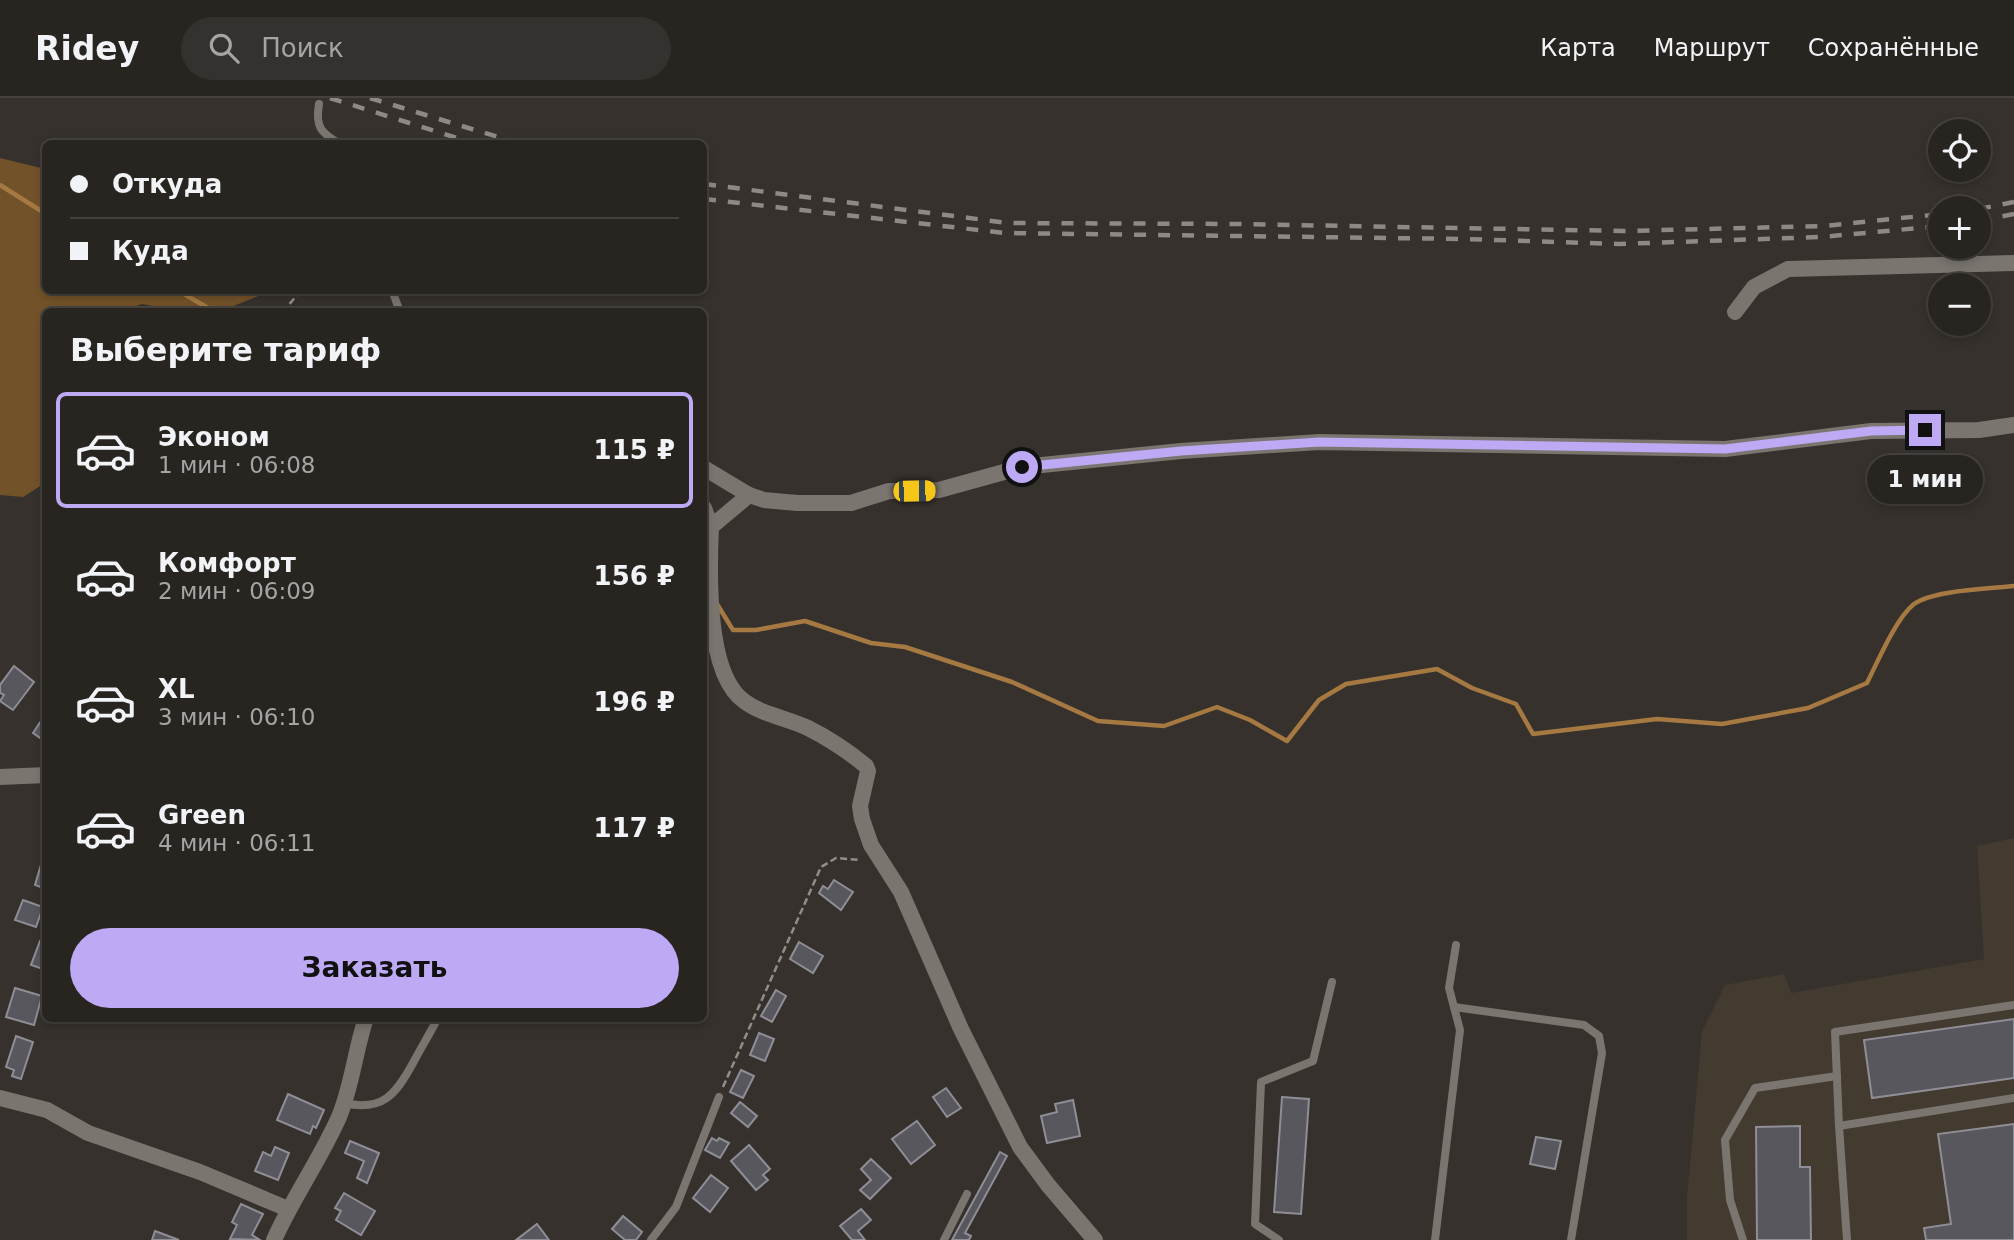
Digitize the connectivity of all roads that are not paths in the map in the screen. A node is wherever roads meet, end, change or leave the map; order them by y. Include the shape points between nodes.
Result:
1 (319, 104) dead end
2 (334, 140) edge
3 (2014, 263) edge
4 (1735, 312) dead end
5 (2014, 425) edge
6 (707, 470) edge
7 (749, 495) junction
8 (707, 516) edge
9 (711, 527) junction
10 (42, 775) edge
11 (0, 777) edge
12 (1456, 945) dead end
13 (1332, 982) dead end
14 (2014, 1005) edge
15 (1454, 1007) junction
16 (365, 1022) edge
17 (436, 1022) edge
18 (1837, 1076) junction
19 (719, 1097) road end
20 (0, 1098) edge
21 (2014, 1098) edge
22 (343, 1103) junction
23 (1839, 1126) junction
24 (967, 1194) dead end
25 (288, 1209) junction
26 (274, 1240) edge
27 (651, 1240) edge
28 (944, 1240) edge
29 (1096, 1240) edge
30 (1279, 1240) edge
31 (1435, 1240) edge
32 (1572, 1240) edge
33 (1743, 1240) edge
34 (1847, 1240) edge

1 - 2 lane via 322,132
3 - 4 street via 1788,269 1754,287
5 - 7 street via 1979,430 1871,431 1725,449 1319,442 1022,467 939,490 889,491 851,503 797,503
6 - 7 street
7 - 9 street
8 - 9 street
9 - 29 street via 710,615 722,666 734,691 746,703 808,728 866,766 860,806 871,845 901,892 961,1029 1020,1147
10 - 11 street
12 - 15 lane via 1449,988
13 - 30 lane via 1313,1061 1261,1082 1255,1224
14 - 18 lane via 1835,1032
15 - 31 lane via 1460,1030
15 - 32 lane via 1584,1026 1599,1036 1602,1053
16 - 22 street
17 - 22 lane via 389,1098 365,1106
18 - 23 lane
18 - 33 lane via 1755,1088 1725,1140 1730,1199
19 - 27 lane via 679,1200
20 - 25 street via 47,1110 88,1133 235,1185
21 - 23 lane
22 - 25 street via 318,1161
23 - 34 lane
24 - 28 lane
25 - 26 street

